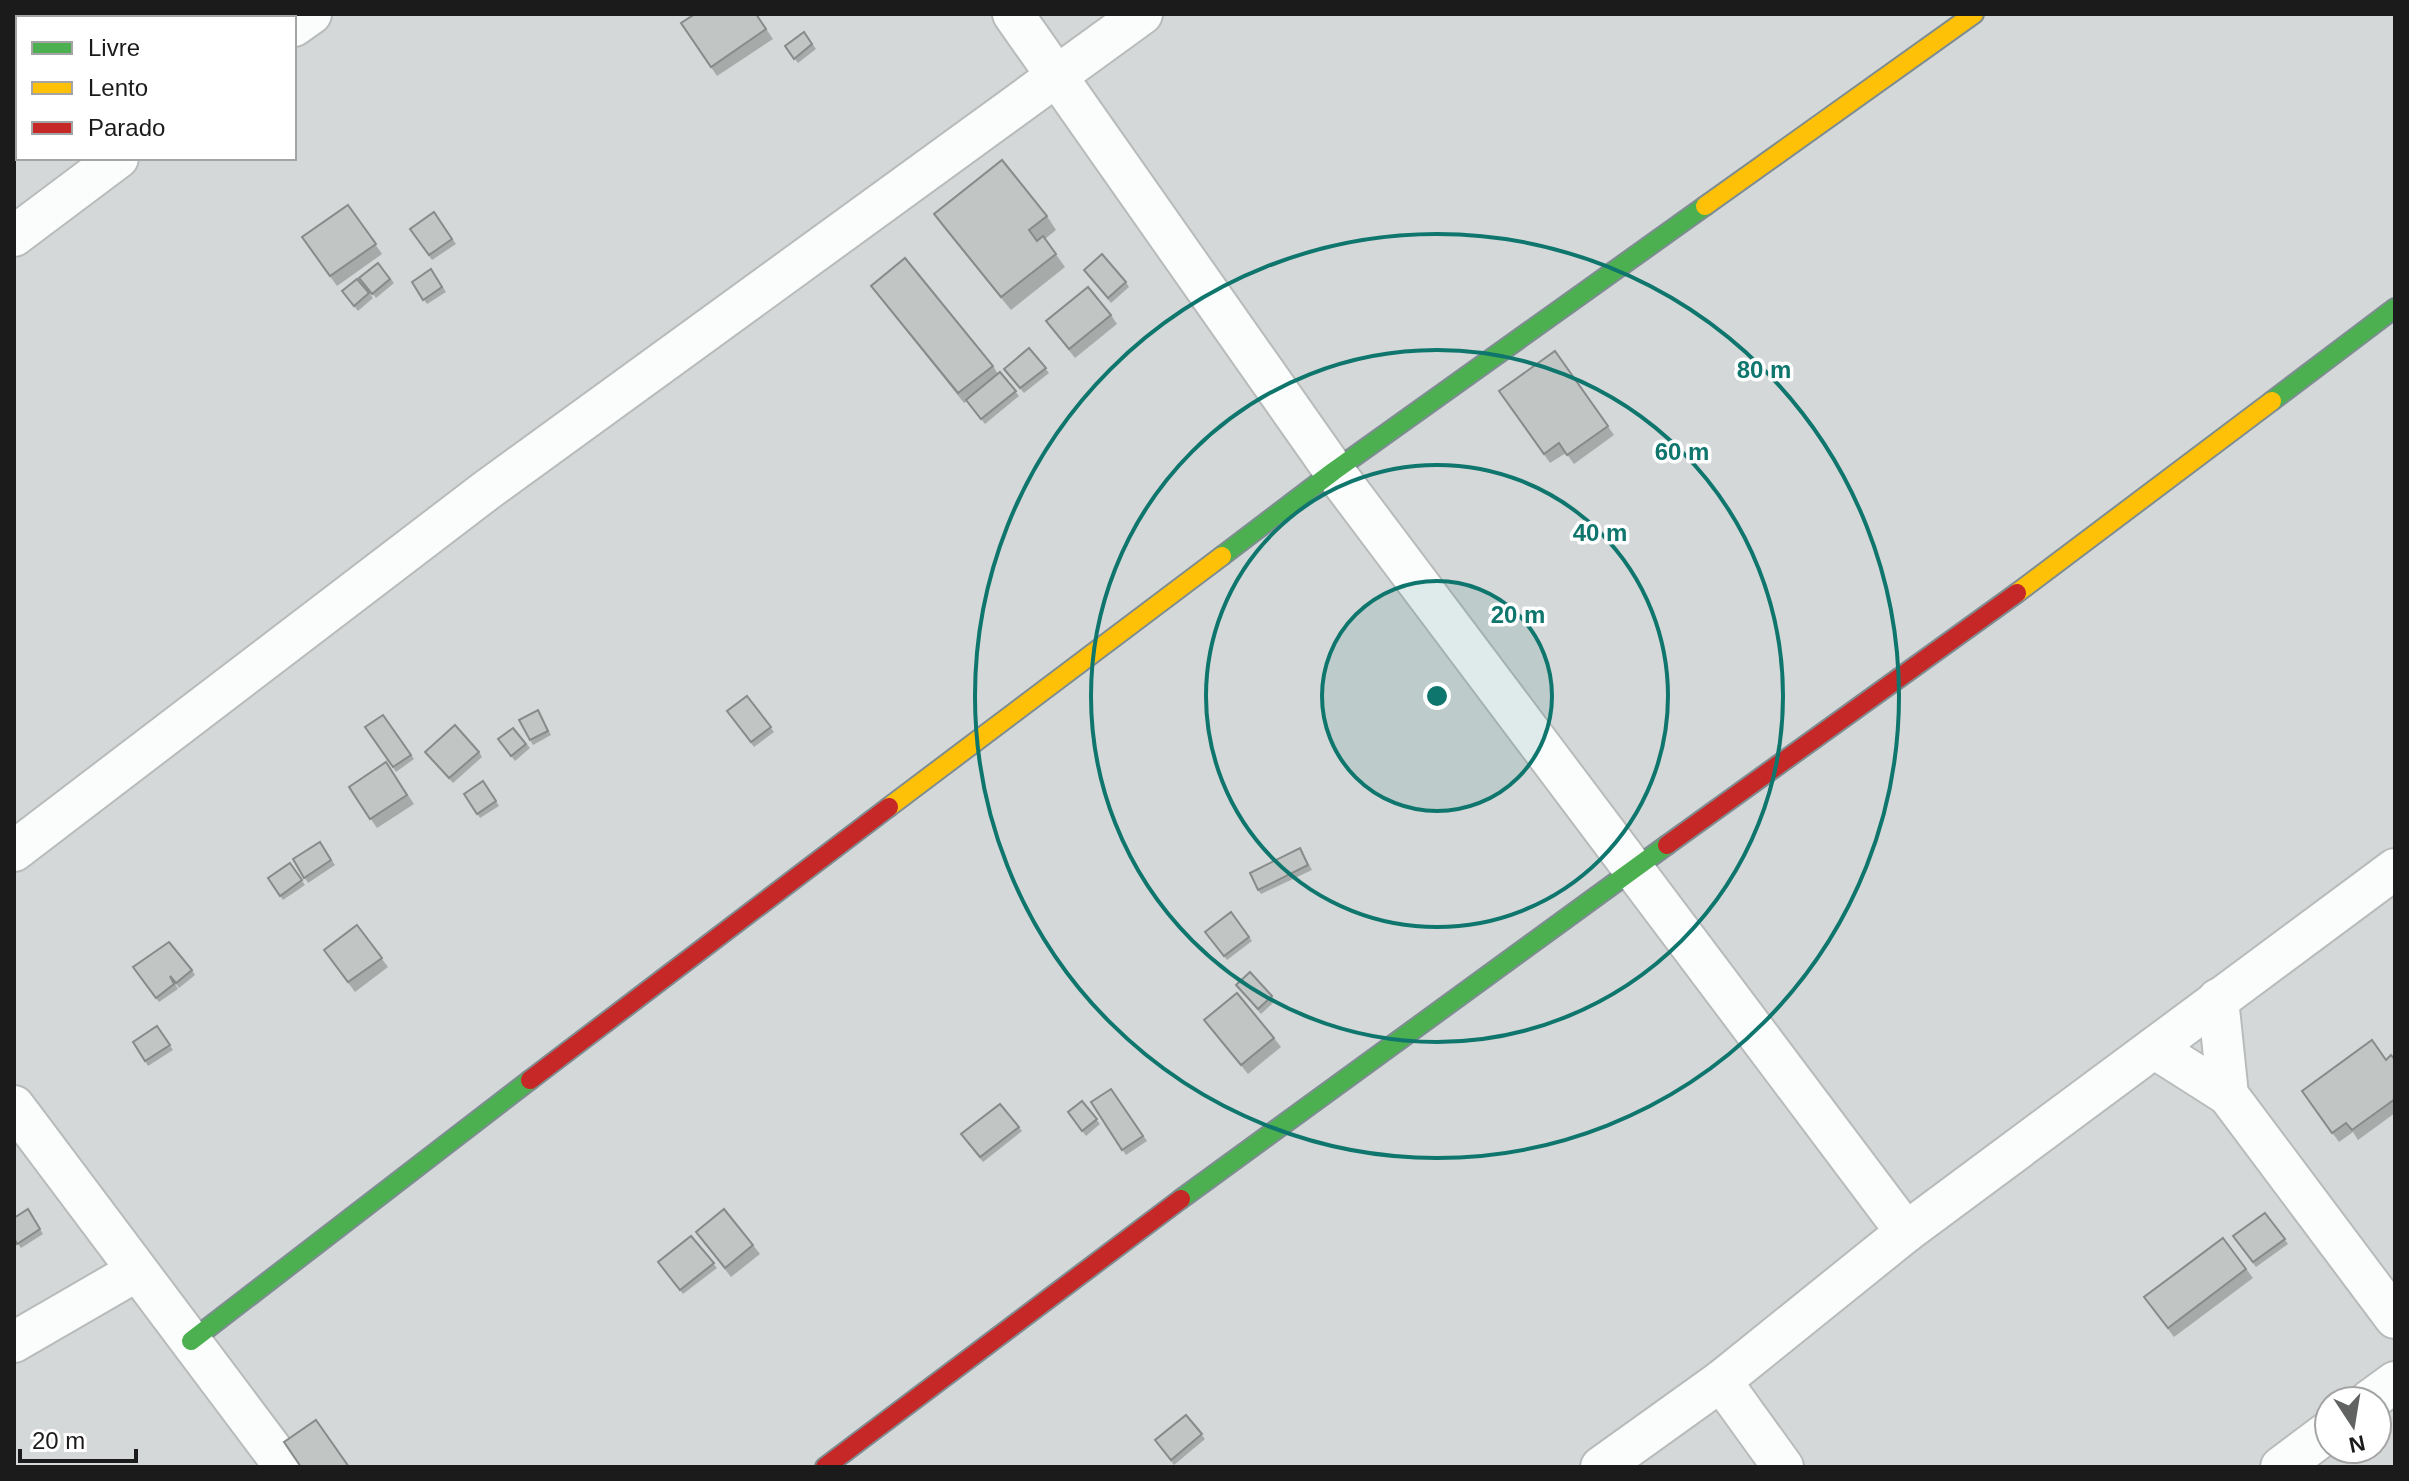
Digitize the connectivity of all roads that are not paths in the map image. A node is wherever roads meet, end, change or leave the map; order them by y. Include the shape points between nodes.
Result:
1 (1013, 14) edge
2 (1142, 14) edge
3 (1974, 14) edge
4 (1057, 78) junction
5 (115, 160) edge
6 (14, 236) edge
7 (2395, 308) edge
8 (1334, 471) junction
9 (14, 851) edge
10 (1634, 869) junction
11 (2395, 869) edge
12 (2218, 999) junction
13 (2154, 1048) junction
14 (2228, 1095) junction
15 (14, 1106) edge
16 (1906, 1232) junction
17 (135, 1272) junction
18 (2395, 1318) edge
19 (191, 1341) junction
20 (14, 1342) edge
21 (1721, 1381) junction
22 (2313, 1443) edge
23 (285, 1467) edge
24 (825, 1467) edge
25 (1601, 1467) edge
26 (1783, 1467) edge
27 (2281, 1467) edge

1 - 4 street
2 - 4 street
3 - 8 street
4 - 8 street
4 - 9 street via 487,490
5 - 6 street
7 - 10 street via 2009,599
8 - 10 street
8 - 19 street
10 - 16 street
10 - 24 street via 1261,1138
11 - 12 street
12 - 13 street
12 - 14 street
13 - 14 street
13 - 16 street
14 - 18 street
15 - 17 street
16 - 21 street
17 - 19 street
17 - 20 street
19 - 23 street
21 - 25 street
21 - 26 street
22 - 27 street

